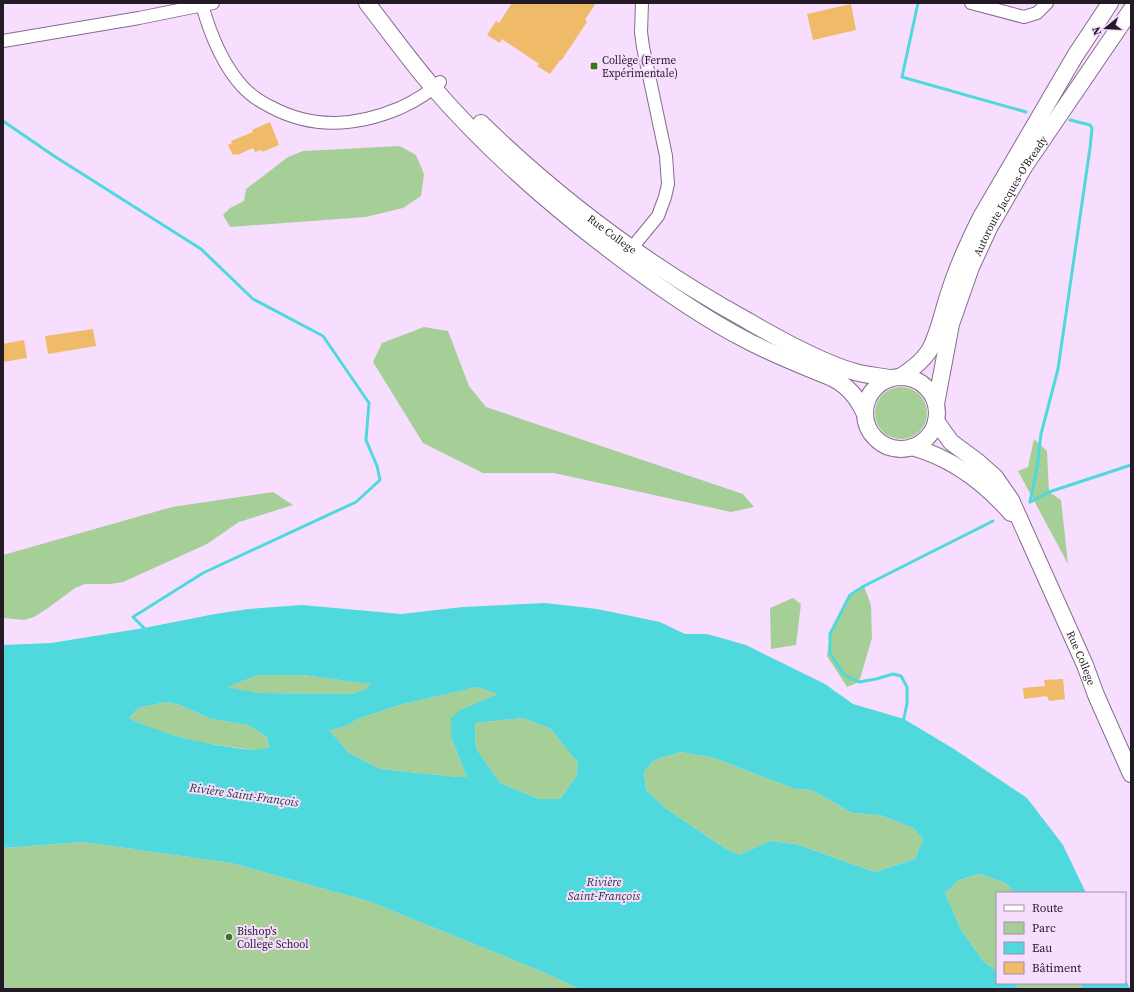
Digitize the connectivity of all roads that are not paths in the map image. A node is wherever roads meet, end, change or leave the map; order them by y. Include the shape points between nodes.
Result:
1 (367, 3) edge
2 (642, 3) edge
3 (971, 3) edge
4 (1047, 3) edge
5 (1110, 3) edge
6 (207, 4) edge
7 (1131, 10) edge
8 (3, 41) edge
9 (437, 85) junction
10 (631, 249) junction
11 (895, 377) junction
12 (936, 404) junction
13 (864, 412) junction
14 (936, 421) junction
15 (912, 447) junction
16 (1031, 543) junction
17 (1131, 774) edge

1 - 9 main road, Rue College
2 - 10 lane via 642,43 666,156 668,184 658,216
3 - 4 lane via 1024,17 1038,13
5 - 11 main road, Autoroute Jacques-O'Bready via 1075,56 979,221 953,280 929,351 919,363
6 - 8 lane
6 - 9 lane via 207,23 226,63 242,86 258,100 280,112 326,124 348,123 384,114 419,99
7 - 12 main road, Autoroute Jacques-O'Bready via 1024,167 990,226 971,267 951,324
9 - 10 main road, Rue College via 544,180
9 - 13 main road, Rue College via 466,123 505,162 602,245 660,287 724,328 767,351 841,383 854,395
10 - 11 main road, Rue College via 757,327 797,347 848,370
11 - 12 main road, Rue College via 911,378 922,384 931,393
11 - 13 main road via 879,384 871,392
12 - 14 main road
13 - 15 main road, Rue College via 869,431 881,443 896,449
14 - 15 main road via 929,436
14 - 16 main road, Rue College via 951,442 982,465 1001,484 1015,506
15 - 16 main road, Rue College via 940,457 973,477 1006,507
16 - 17 main road, Rue College

